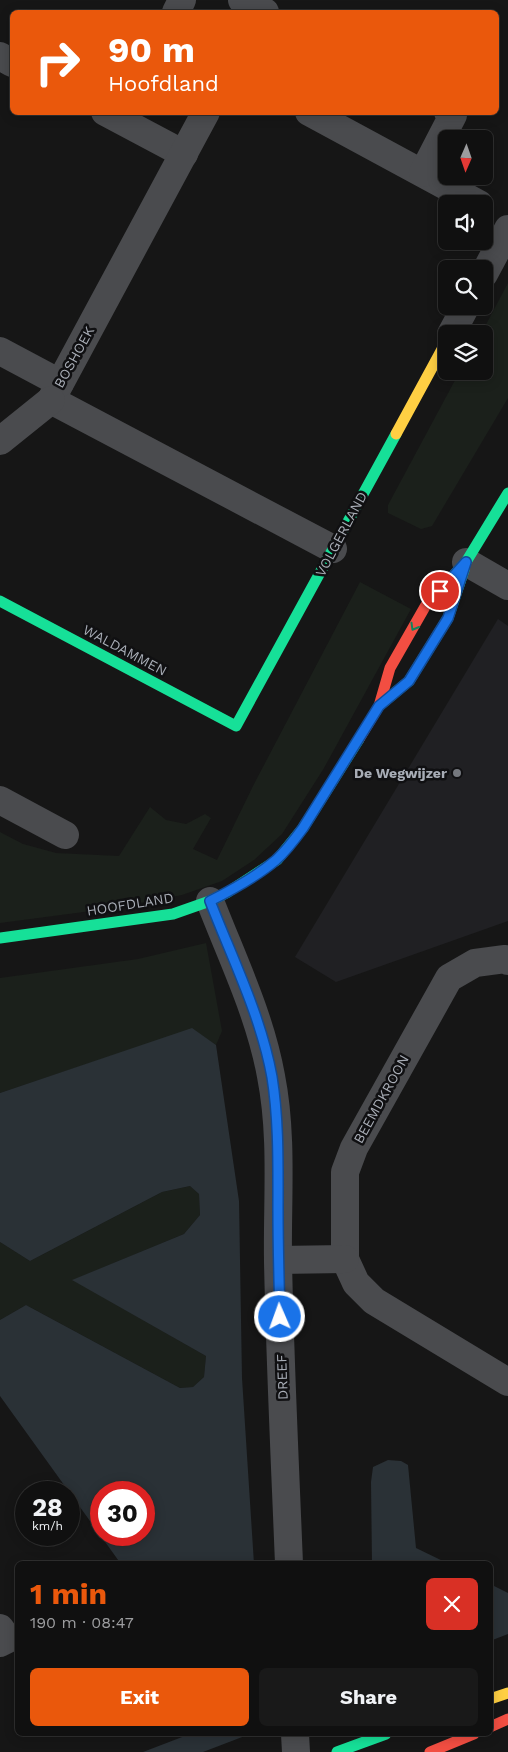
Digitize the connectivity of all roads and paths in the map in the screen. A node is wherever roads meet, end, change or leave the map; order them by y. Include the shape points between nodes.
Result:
1 (242, 0) edge
2 (261, 10) edge
3 (115, 115) edge
4 (204, 115) edge
5 (316, 115) edge
6 (453, 115) edge
7 (184, 154) junction
8 (423, 173) junction
9 (463, 195) edge
10 (493, 211) edge
11 (508, 220) edge
12 (508, 230) edge
13 (492, 260) edge
14 (0, 351) edge
15 (438, 357) edge
16 (55, 391) junction
17 (0, 441) edge
18 (508, 493) edge
19 (333, 549) junction
20 (466, 562) junction
21 (508, 586) edge
22 (0, 601) edge
23 (379, 706) junction
24 (236, 726) joint
25 (0, 800) edge
26 (65, 835) dead end
27 (210, 901) junction
28 (0, 938) edge
29 (508, 961) edge
30 (345, 1259) junction
31 (278, 1260) junction
32 (508, 1382) edge
33 (289, 1561) edge
34 (0, 1628) edge
35 (0, 1643) edge
36 (508, 1693) edge
37 (493, 1698) edge
38 (508, 1719) edge
39 (493, 1726) edge
40 (296, 1736) edge
41 (381, 1736) edge
42 (469, 1736) edge
43 (296, 1752) edge
44 (337, 1752) edge
45 (430, 1752) edge

1 - 2 street
3 - 7 street
4 - 7 street, BOSHOEK
5 - 8 street
6 - 8 street
7 - 16 street, BOSHOEK
8 - 9 street
10 - 11 street
12 - 13 street
14 - 16 street
15 - 19 street, VOLGERLAND
16 - 17 street
16 - 19 street, BOSHOEK
18 - 20 street, HOOFDLAND
19 - 24 street, VOLGERLAND
20 - 21 street
20 -> 23 street, HOOFDLAND via 426,605 390,668
20 - 23 street, HOOFDLAND via 448,618 409,681
22 - 24 street, WALDAMMEN
23 - 27 street, HOOFDLAND via 290,845 260,872
25 - 26 street
27 - 28 street, HOOFDLAND via 173,914
27 - 31 street, DREEF via 253,1011 272,1078 278,1159
29 - 30 street, BEEMDKROON via 475,963 450,978 354,1148 345,1172
30 - 31 street
30 - 32 street, BEEMDKROON via 356,1283 374,1301
31 - 33 street, DREEF
34 - 35 street via 8,1640
36 - 37 street
38 - 39 street
40 - 43 street
41 - 44 street
42 - 45 street

